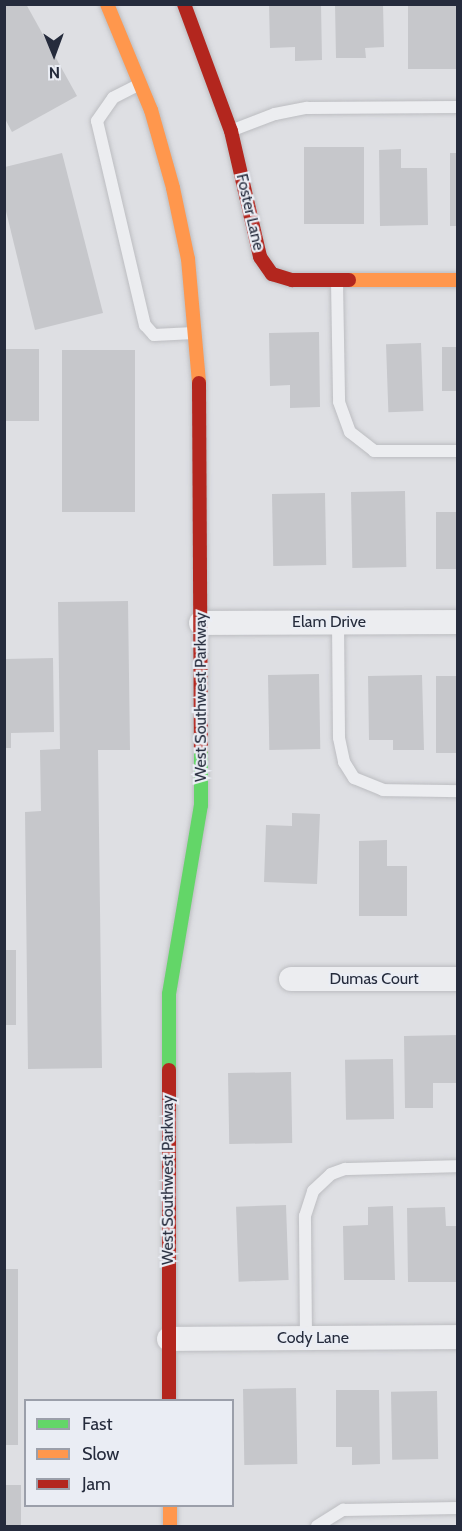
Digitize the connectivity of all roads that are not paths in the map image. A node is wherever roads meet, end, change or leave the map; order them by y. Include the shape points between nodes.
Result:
1 (107, 4) edge
2 (183, 4) edge
3 (141, 84) junction
4 (458, 106) edge
5 (231, 131) junction
6 (337, 280) junction
7 (458, 280) edge
8 (197, 332) junction
9 (458, 451) edge
10 (338, 622) junction
11 (458, 622) edge
12 (201, 623) junction
13 (458, 791) edge
14 (291, 979) dead end
15 (458, 979) edge
16 (458, 1166) edge
17 (458, 1337) edge
18 (306, 1338) junction
19 (169, 1339) junction
20 (170, 1399) edge
21 (170, 1507) edge
22 (458, 1508) edge
23 (170, 1527) edge
24 (317, 1527) edge

1 - 3 street, West Southwest Parkway
2 - 5 street, Foster Lane
3 - 8 street, West Southwest Parkway via 182,225
3 - 8 lane via 113,98 97,121 145,325 154,335
4 - 5 lane via 307,108 275,114
5 - 6 street, Foster Lane via 265,267 272,274 292,280
6 - 7 street, Foster Lane
6 - 9 lane via 339,402 350,432 374,451
8 - 12 street, West Southwest Parkway
10 - 11 street, Elam Drive
10 - 12 street, Elam Drive
10 - 13 lane via 339,738 344,762 354,778 383,790
12 - 19 street, West Southwest Parkway via 201,805 194,868 172,965 168,1014
14 - 15 street, Dumas Court
16 - 18 lane via 345,1169 331,1174 313,1191 305,1216
17 - 18 street, Cody Lane
18 - 19 street, Cody Lane
19 - 20 street, West Southwest Parkway
21 - 23 street
22 - 24 lane via 343,1510

